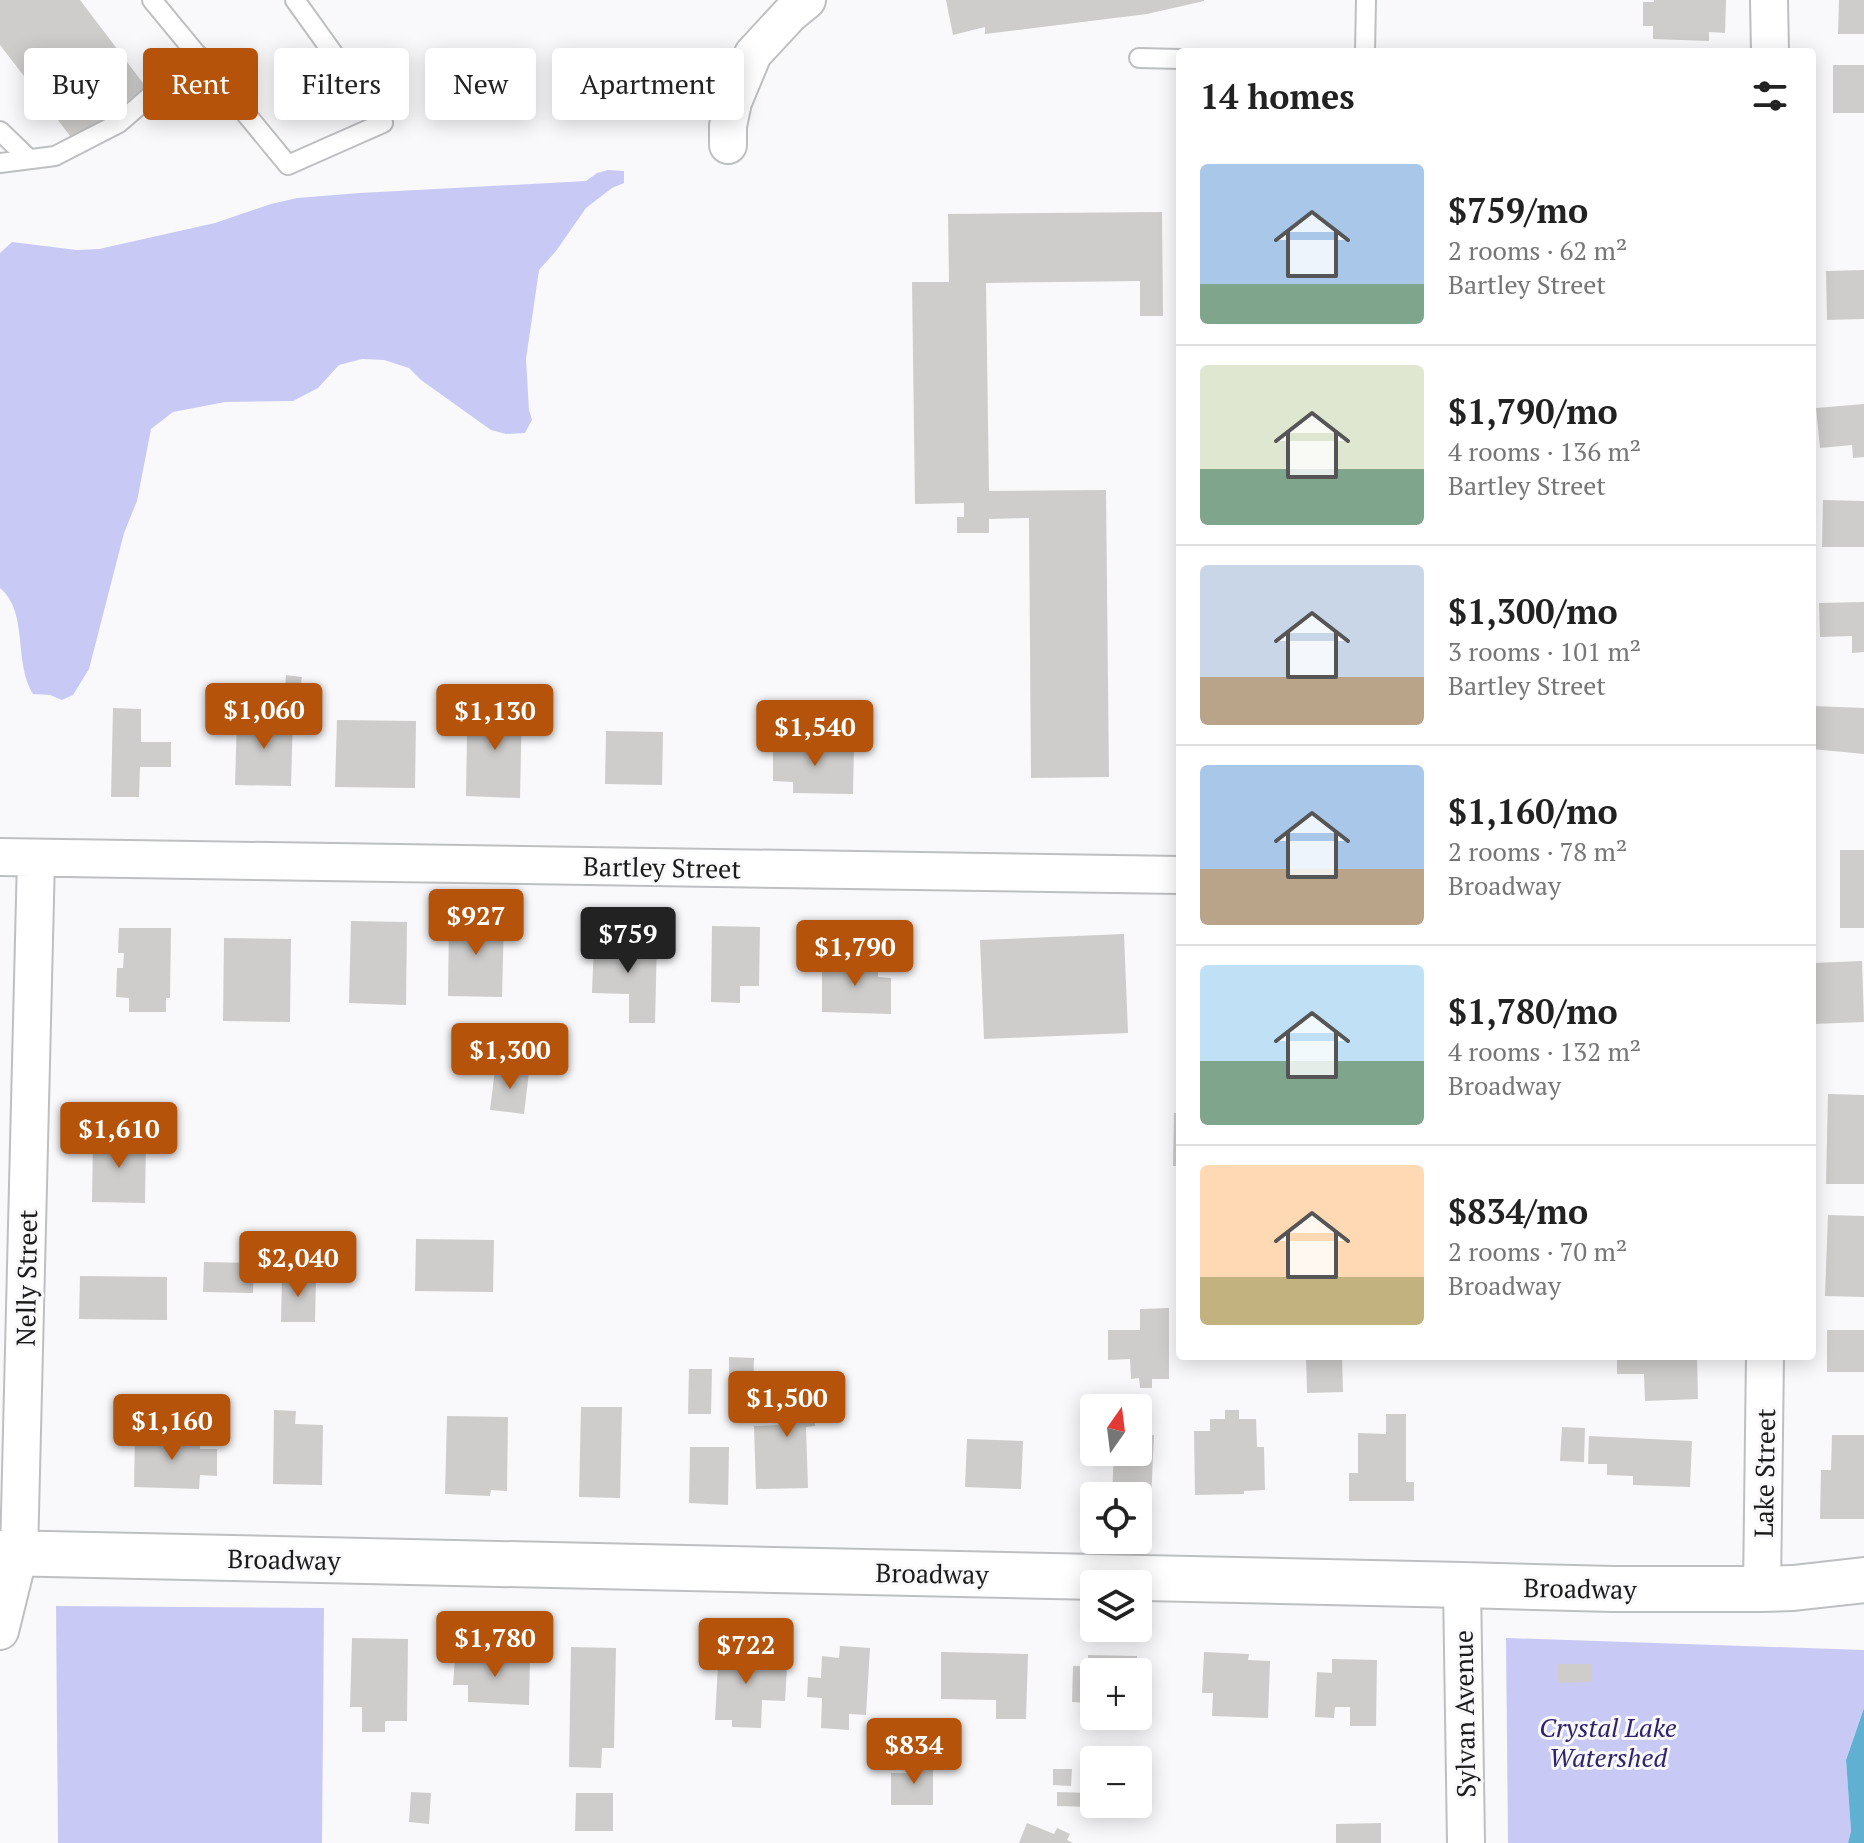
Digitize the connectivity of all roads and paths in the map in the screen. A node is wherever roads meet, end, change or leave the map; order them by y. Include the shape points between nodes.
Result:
1 (152, 0) edge
2 (295, 0) edge
3 (807, 0) edge
4 (1366, 0) edge
5 (1769, 0) edge
6 (192, 48) edge
7 (1365, 48) edge
8 (1770, 48) edge
9 (1139, 58) dead end
10 (1176, 59) edge
11 (143, 102) edge
12 (251, 120) edge
13 (0, 131) edge
14 (728, 145) dead end
15 (29, 159) junction
16 (0, 163) edge
17 (0, 857) edge
18 (36, 858) junction
19 (1176, 875) edge
20 (1765, 1360) edge
21 (10, 1553) edge
22 (1864, 1580) edge
23 (1462, 1585) junction
24 (1762, 1589) junction
25 (0, 1631) edge
26 (1466, 1843) edge

1 - 6 lane
2 - 12 lane via 383,123 288,165
3 - 14 street via 753,54 733,102
4 - 7 lane
5 - 8 street
9 - 10 lane
11 - 15 lane via 119,123 55,156
13 - 15 lane
15 - 16 lane
17 - 18 street, Bartley Street
18 - 19 street, Bartley Street
18 - 21 street, Nelly Street
20 - 24 street, Lake Street
21 - 23 street, Broadway
21 - 25 street, Nelly Street
22 - 24 street, Broadway
23 - 24 street, Broadway
23 - 26 street, Sylvan Avenue

